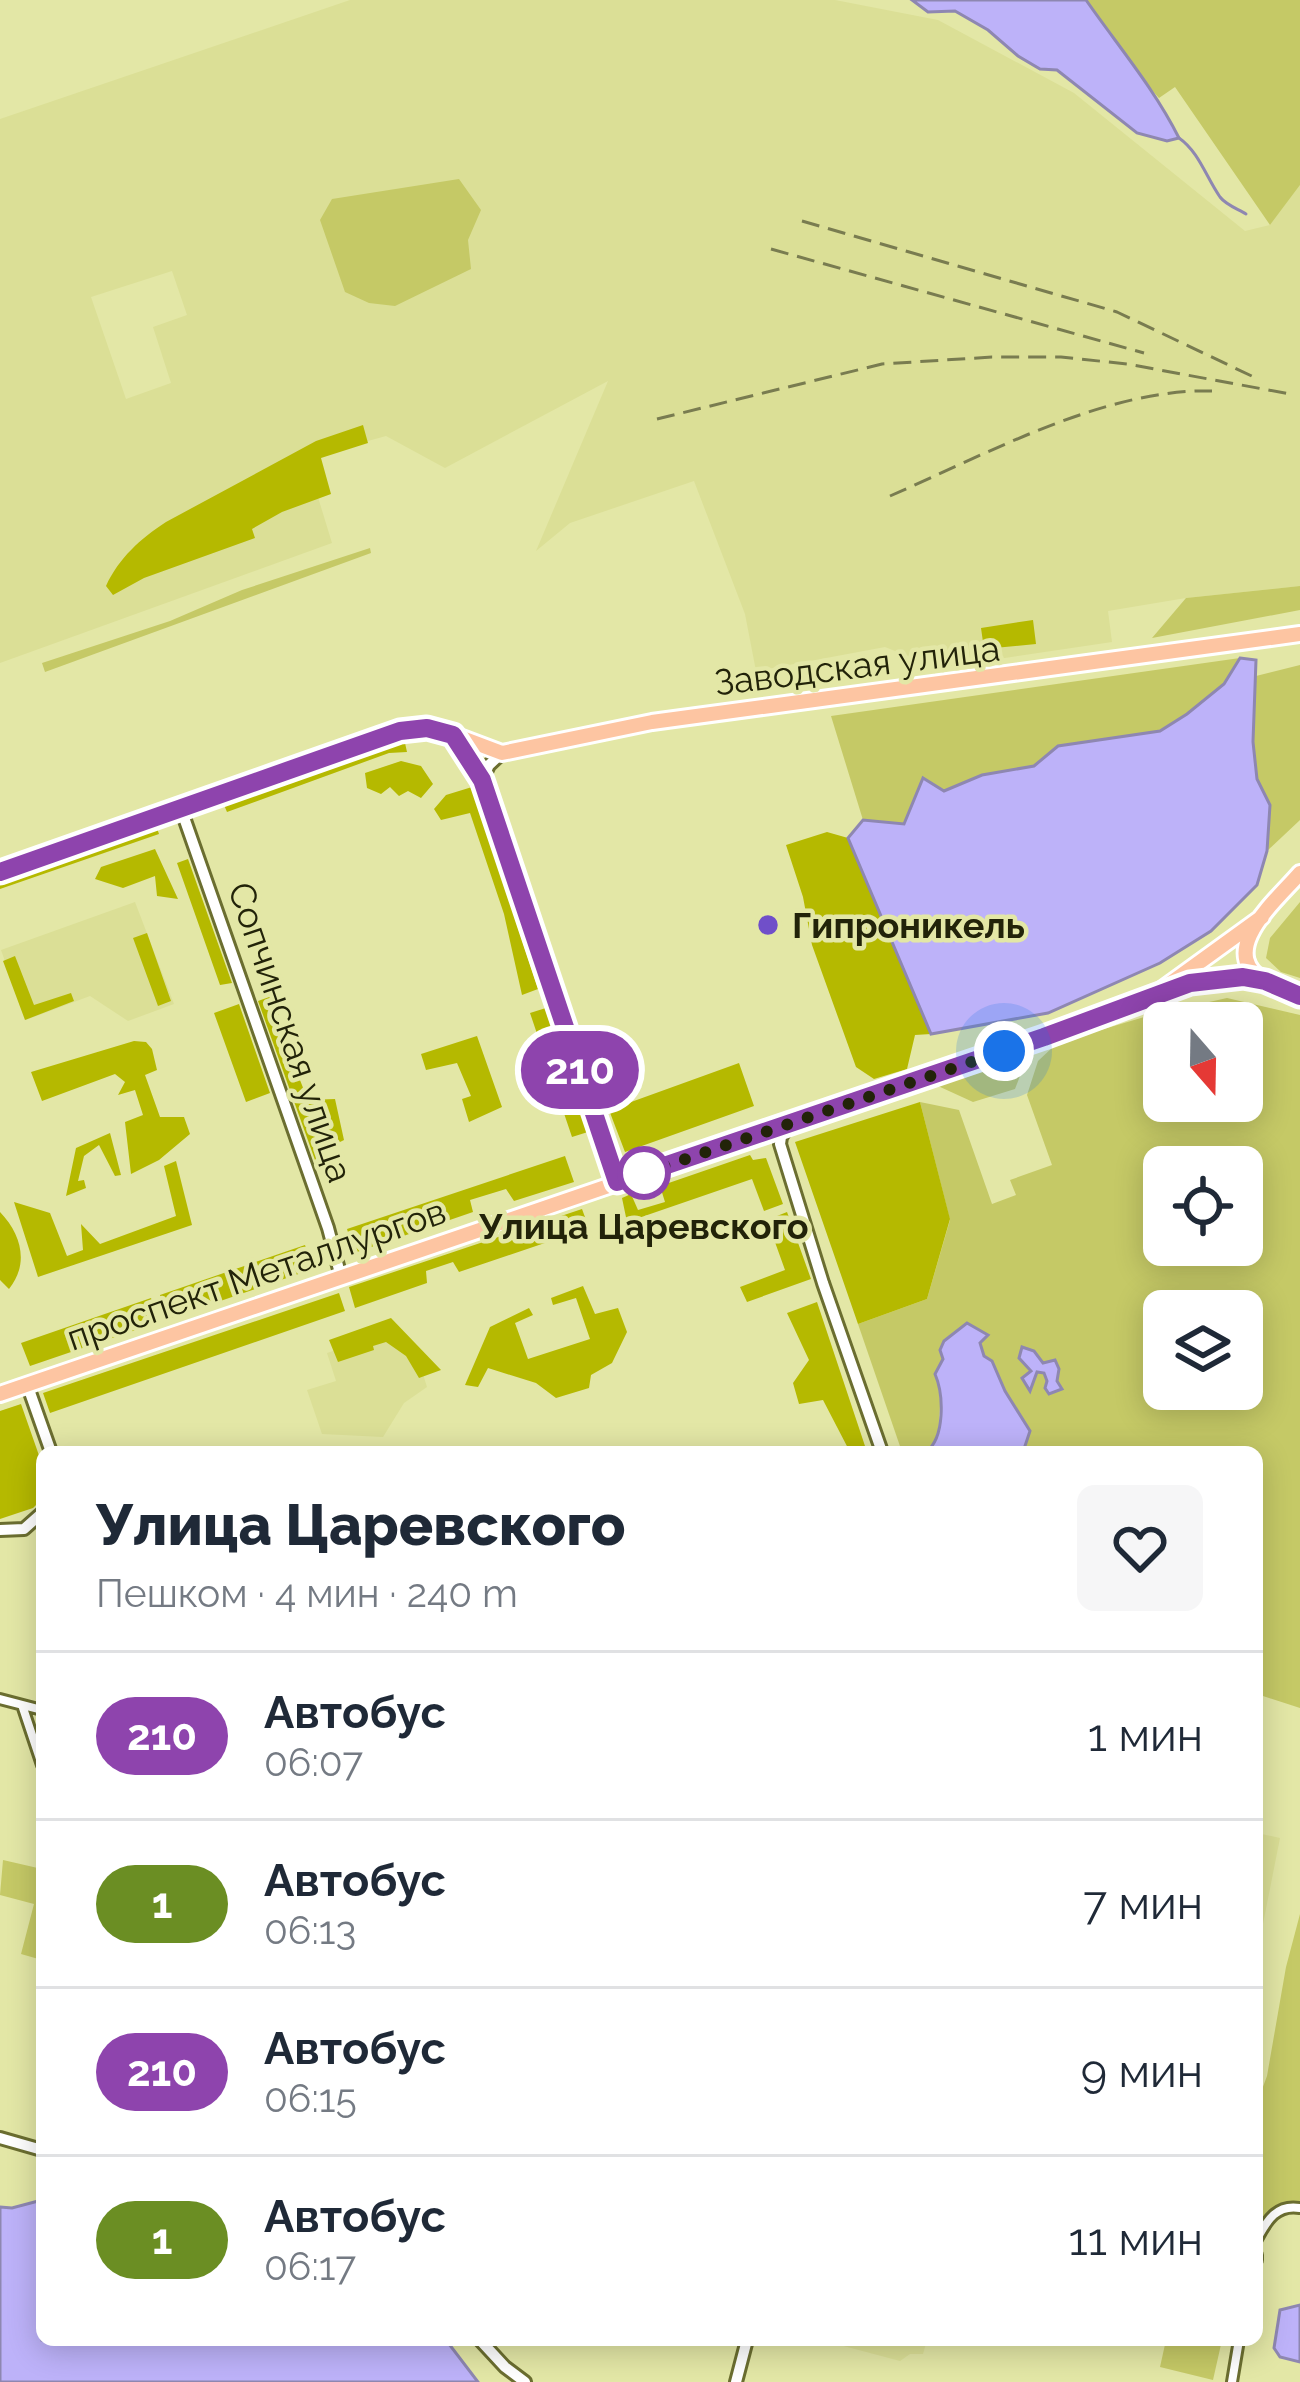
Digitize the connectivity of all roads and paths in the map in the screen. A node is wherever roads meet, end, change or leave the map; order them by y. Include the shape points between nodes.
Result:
1 (1300, 634) edge
2 (453, 735) junction
3 (502, 752) junction
4 (482, 780) junction
5 (181, 809) junction
6 (0, 872) edge
7 (1300, 874) edge
8 (1262, 917) junction
9 (1265, 981) junction
10 (1157, 993) junction
11 (1300, 995) edge
12 (791, 1123) junction
13 (755, 1135) junction
14 (780, 1144) junction
15 (617, 1182) junction
16 (341, 1276) junction
17 (27, 1384) junction
18 (0, 1394) edge
19 (49, 1446) edge
20 (880, 1446) edge
21 (36, 1519) edge
22 (36, 1526) edge
23 (23, 1529) junction
24 (0, 1534) edge
25 (0, 1700) edge
26 (22, 1705) junction
27 (36, 1708) edge
28 (36, 1747) edge
29 (0, 2138) edge
30 (36, 2148) edge
31 (1300, 2208) edge
32 (1263, 2230) edge
33 (486, 2346) edge
34 (745, 2346) edge
35 (1238, 2346) edge
36 (525, 2382) edge
37 (736, 2382) edge
38 (1232, 2382) edge

1 - 3 main road, Заводская улица via 652,722
2 - 3 main road
2 - 4 street
2 - 5 main road via 400,731
3 - 4 street
4 - 15 street
5 - 6 main road
5 - 16 street, Сопчинская улица
7 - 8 main road, проспект Металлургов
8 - 9 main road via 1243,953
8 - 10 main road, проспект Металлургов
9 - 10 main road via 1227,977
9 - 11 main road
10 - 12 main road, проспект Металлургов
12 - 13 main road, проспект Металлургов
12 - 14 street
13 - 14 street
13 - 15 main road, проспект Металлургов
14 - 20 street
15 - 16 main road, проспект Металлургов
16 - 17 main road, проспект Металлургов
17 - 18 main road, проспект Металлургов
17 - 19 street
21 - 23 street
22 - 23 street
23 - 24 street
25 - 26 street
26 - 27 street
26 - 28 street
29 - 30 street
31 - 32 street via 1276,2211
33 - 36 street
34 - 37 street
35 - 38 street

